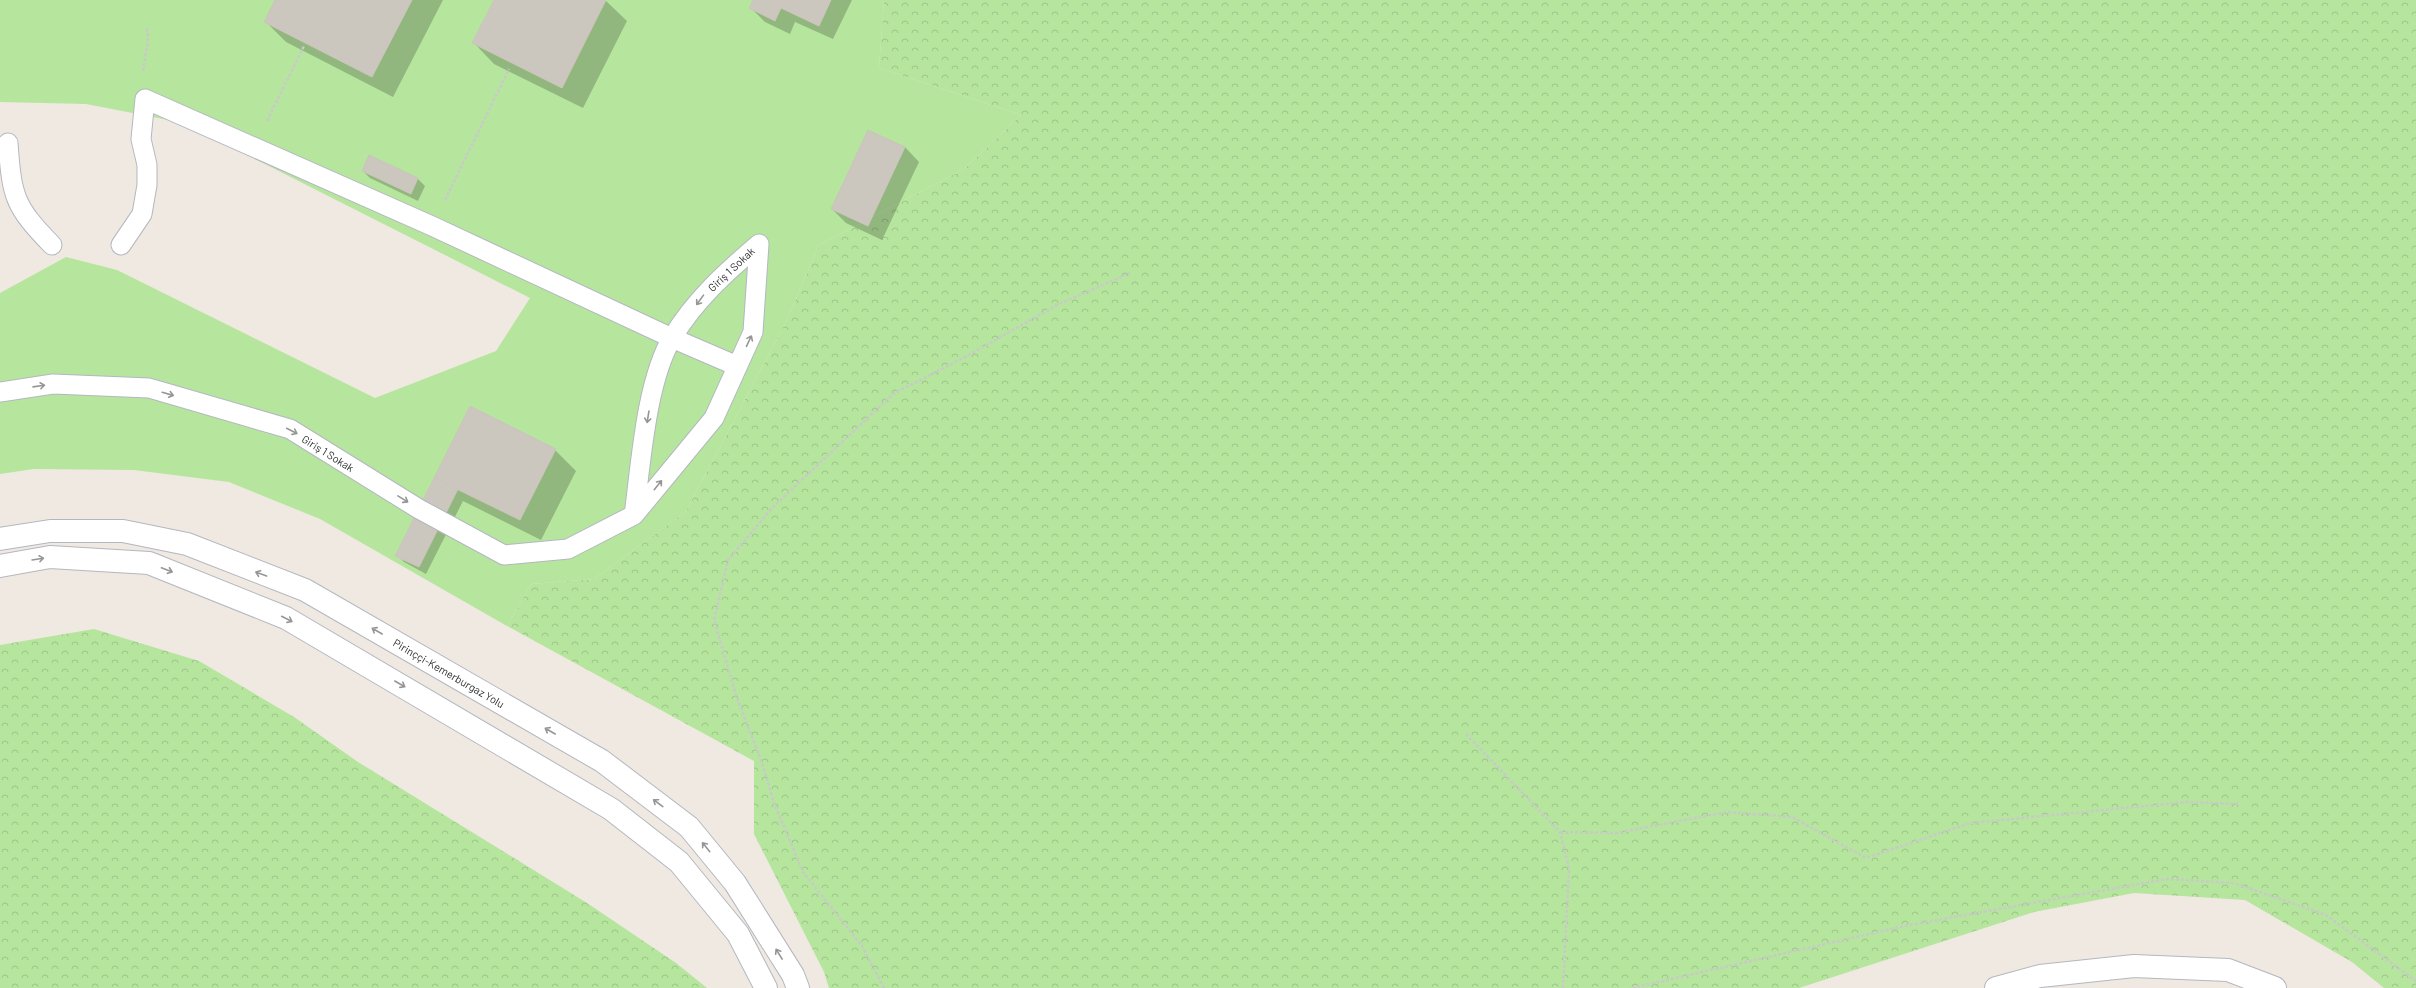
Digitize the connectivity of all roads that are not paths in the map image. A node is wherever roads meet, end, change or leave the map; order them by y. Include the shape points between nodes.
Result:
1 (8, 144) dead end
2 (52, 245) dead end
3 (121, 245) dead end
4 (672, 338) junction
5 (737, 366) junction
6 (0, 392) edge
7 (634, 515) junction
8 (0, 539) edge
9 (0, 566) edge
10 (766, 988) edge
11 (798, 988) edge
12 (1996, 988) edge
13 (2275, 988) edge

1 - 2 lane via 12,189 29,222
3 - 4 lane via 142,214 147,185 147,165 142,139 145,99 432,226
4 - 5 lane
5 -> 4 lane, Giriş 1 Sokak via 753,332 759,244 710,287
4 -> 7 lane, Giriş 1 Sokak via 652,389
7 -> 5 lane, Giriş 1 Sokak via 714,418
6 -> 7 lane, Giriş 1 Sokak via 53,384 149,388 290,429 419,509 504,555 568,549
11 -> 8 main road, Pirinççi-Kemerburgaz Yolu via 793,975 735,883 689,827 602,761 305,590 187,544 123,531 50,531
9 -> 10 main road via 50,557 149,563 286,618 611,809 679,862 738,934
12 - 13 main road via 2040,976 2134,966 2228,970

